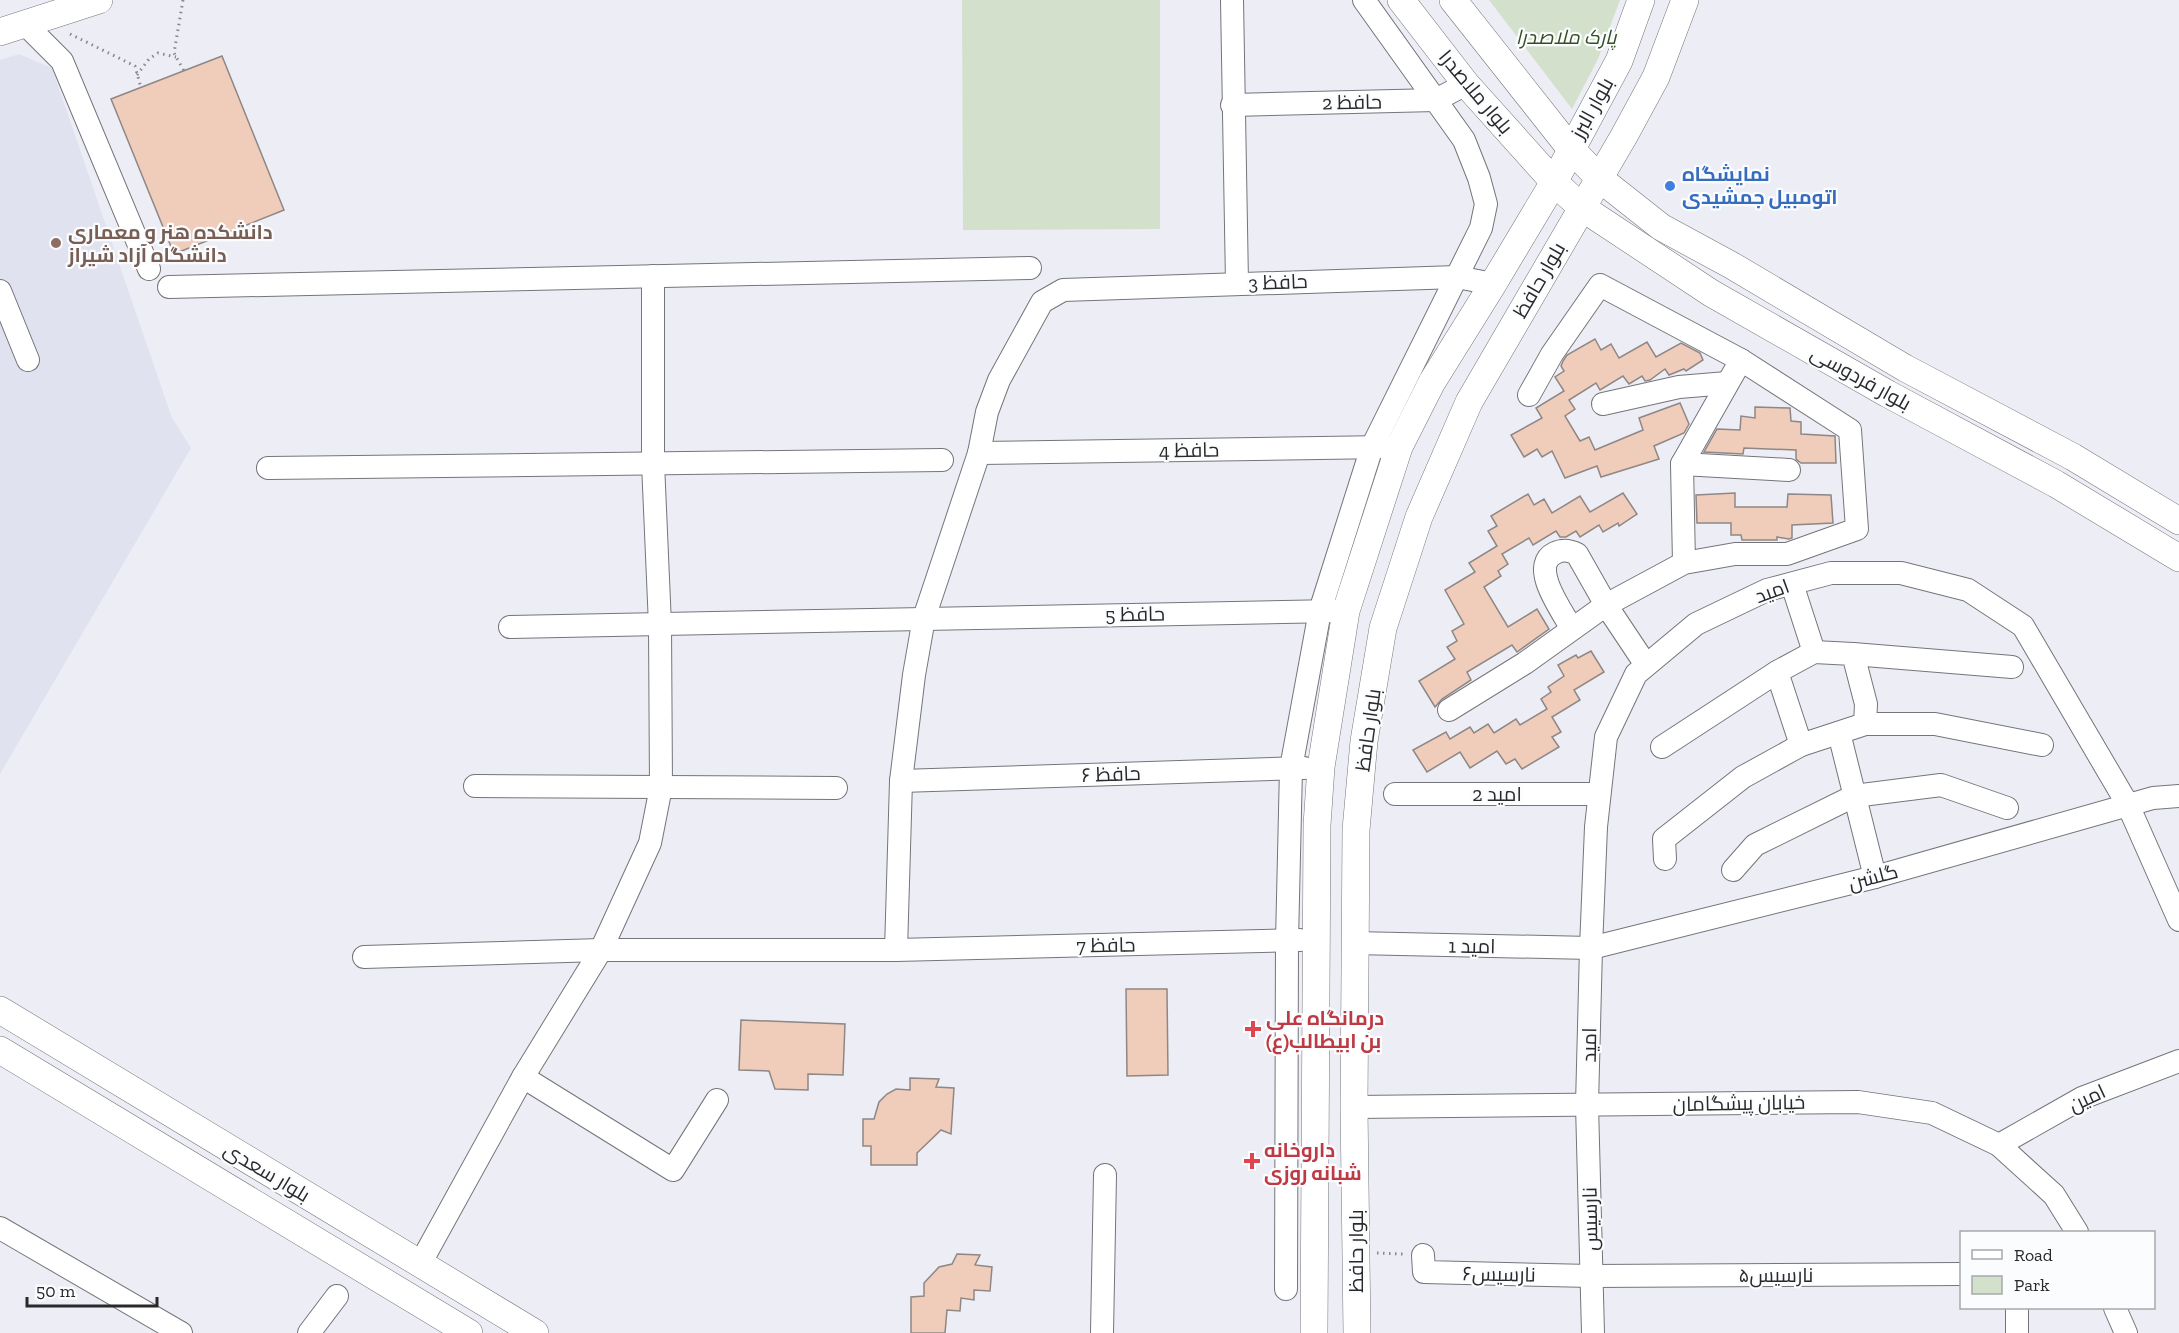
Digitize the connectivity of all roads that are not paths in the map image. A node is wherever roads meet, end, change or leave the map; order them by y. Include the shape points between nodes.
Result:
1 (99, 0) edge
2 (1232, 0) edge
3 (1365, 0) edge
4 (1401, 0) edge
5 (1453, 0) edge
6 (1641, 0) edge
7 (1685, 0) edge
8 (22, 25) edge
9 (1466, 84) junction
10 (1436, 100) junction
11 (1232, 105) junction
12 (1570, 148) junction
13 (1599, 178) junction
14 (1554, 182) junction
15 (1581, 207) junction
16 (1030, 268) dead end
17 (149, 269) dead end
18 (653, 276) junction
19 (1457, 277) junction
20 (1237, 283) junction
21 (1493, 284) junction
22 (169, 287) dead end
23 (0, 291) edge
24 (28, 360) dead end
25 (1741, 360) junction
26 (1726, 383) junction
27 (1529, 395) dead end
28 (1603, 404) dead end
29 (1372, 447) junction
30 (1399, 447) junction
31 (979, 453) junction
32 (942, 460) dead end
33 (653, 463) junction
34 (1682, 464) junction
35 (268, 468) dead end
36 (1789, 470) dead end
37 (2179, 521) edge
38 (2179, 558) edge
39 (1684, 563) junction
40 (1792, 584) junction
41 (1606, 605) junction
42 (1333, 611) junction
43 (924, 618) junction
44 (660, 625) junction
45 (510, 627) dead end
46 (1572, 629) junction
47 (1814, 652) junction
48 (1853, 654) junction
49 (1646, 665) junction
50 (2012, 667) dead end
51 (1777, 672) junction
52 (1449, 710) dead end
53 (1865, 724) junction
54 (1839, 733) junction
55 (1801, 745) junction
56 (2043, 745) dead end
57 (1662, 747) dead end
58 (1321, 767) junction
59 (1291, 768) junction
60 (901, 781) junction
61 (475, 786) dead end
62 (661, 787) junction
63 (836, 788) dead end
64 (1395, 794) dead end
65 (1599, 794) junction
66 (1854, 796) junction
67 (2179, 796) edge
68 (2128, 805) junction
69 (2007, 808) dead end
70 (1665, 860) dead end
71 (1733, 870) dead end
72 (1875, 877) junction
73 (2179, 920) edge
74 (1287, 940) junction
75 (1316, 940) junction
76 (1354, 944) junction
77 (1591, 948) junction
78 (601, 950) junction
79 (896, 950) junction
80 (364, 957) dead end
81 (0, 1010) edge
82 (0, 1050) edge
83 (2179, 1061) edge
84 (523, 1077) junction
85 (717, 1100) dead end
86 (1587, 1105) junction
87 (1354, 1107) junction
88 (1287, 1111) junction
89 (1316, 1113) junction
90 (1999, 1145) junction
91 (1105, 1175) dead end
92 (1314, 1226) junction
93 (2076, 1231) edge
94 (3, 1237) edge
95 (1356, 1252) junction
96 (1423, 1255) road end
97 (420, 1264) junction
98 (1314, 1273) junction
99 (1960, 1274) edge
100 (1591, 1276) junction
101 (1286, 1288) dead end
102 (402, 1293) junction
103 (337, 1296) dead end
104 (2017, 1309) edge
105 (2115, 1309) edge
106 (181, 1333) edge
107 (309, 1333) edge
108 (469, 1333) edge
109 (535, 1333) edge
110 (1102, 1333) edge
111 (1314, 1333) edge
112 (1357, 1333) edge
113 (1593, 1333) edge
114 (2017, 1333) edge
115 (2126, 1333) edge

1 - 8 main road
2 - 11 street
3 - 10 street
4 - 9 main road, بلوار ملاصدرا
5 - 12 main road, بلوار ملاصدرا
6 - 12 main road, بلوار البرز via 1618,61
7 - 13 main road, بلوار البرز via 1656,77
8 - 17 street via 62,62
9 - 10 street, حافظ 2
9 - 14 main road, بلوار ملاصدرا
10 - 11 street, حافظ 2
10 - 19 street via 1464,141 1486,204 1481,228
11 - 20 street
12 - 13 main road, بلوار فردوسی
12 - 14 main road, بلوار البرز
13 - 15 main road, بلوار حافظ
13 - 37 main road, بلوار فردوسی via 1661,227 1905,368 2073,457
14 - 15 main road, بلوار فردوسی
14 - 21 main road, بلوار حافظ
15 - 38 main road, بلوار فردوسی via 1711,293 2056,484
15 - 76 main road, بلوار حافظ via 1468,402 1419,517 1383,628 1364,741 1356,830
16 - 18 street
18 - 22 street
18 - 33 street
19 - 20 street, حافظ 3
19 - 21 street, حافظ 3
19 - 29 street
20 - 31 street, حافظ 3 via 1063,290 1042,302 999,380 987,412
21 - 30 main road, بلوار حافظ via 1432,382
23 - 24 street
25 - 26 street
25 - 27 street via 1600,285
25 - 39 street via 1850,430 1857,529 1787,554 1735,554
26 - 28 street via 1679,387
26 - 34 street
29 - 30 street, حافظ 4
29 - 31 street, حافظ 4
29 - 42 street
30 - 42 main road, بلوار حافظ
31 - 43 street
32 - 33 street
33 - 35 street
33 - 44 street
34 - 36 street
34 - 39 street
39 - 41 street
40 - 47 street
40 - 49 street, امید via 1767,590 1696,624
40 - 68 street, امید via 1831,573 1901,573 1968,590 2024,626
41 - 46 street
41 - 46 street via 1577,554 1569,550 1550,556 1544,566 1544,577
41 - 49 street
42 - 43 street, حافظ 5
42 - 58 main road, بلوار حافظ
42 - 59 street
43 - 44 street, حافظ 5
43 - 60 street
44 - 45 street, حافظ 5
44 - 62 street
46 - 52 street
47 - 48 street
47 - 51 street
48 - 50 street
48 - 53 street via 1866,704
49 - 65 street, امید via 1636,674 1606,737
51 - 55 street
51 - 57 street
53 - 54 street
53 - 56 street via 1935,724
54 - 55 street
54 - 66 street
55 - 70 street via 1743,777 1664,839
58 - 59 street, حافظ ۶
58 - 75 main road, بلوار حافظ
59 - 60 street, حافظ ۶
59 - 74 street
60 - 79 street
61 - 62 street
62 - 63 street
62 - 78 street via 650,843
64 - 65 street, امید 2
65 - 77 street, امید
66 - 69 street via 1941,785
66 - 71 street via 1755,845
66 - 72 street
67 - 68 street, گلشن
68 - 72 street, گلشن
68 - 73 street, امید
72 - 77 street, گلشن
74 - 75 street, حافظ 7
74 - 79 street, حافظ 7
74 - 88 street
75 - 89 main road, بلوار حافظ
76 - 77 street, امید 1
76 - 87 main road, بلوار حافظ
77 - 86 street, امید
78 - 79 street, حافظ 7
78 - 80 street, حافظ 7
78 - 84 street
81 - 97 main road, بلوار سعدی
82 - 102 main road, بلوار سعدی
83 - 90 street, امین via 2082,1098
84 - 85 street via 673,1170
84 - 97 street
86 - 87 street, خیابان پیشگامان
86 - 90 street, خیابان پیشگامان via 1858,1102 1932,1113
86 - 100 street, نارسیس
87 - 95 main road, بلوار حافظ
88 - 89 street
88 - 101 street
89 - 92 main road, بلوار حافظ
90 - 93 street, خیابان پیشگامان via 2054,1195
91 - 110 street
92 - 95 main road via 1322,1237 1335,1242 1347,1238
92 - 98 main road, بلوار حافظ
94 - 106 street
95 - 98 main road via 1350,1269 1331,1262
95 - 112 main road, بلوار حافظ
96 - 100 street, نارسیس۶ via 1424,1272
97 - 102 main road
97 - 109 main road, بلوار سعدی
98 - 111 main road, بلوار حافظ
99 - 100 street, نارسیس۵
100 - 113 street, نارسیس
102 - 108 main road, بلوار سعدی
103 - 107 street
104 - 114 street
105 - 115 street

